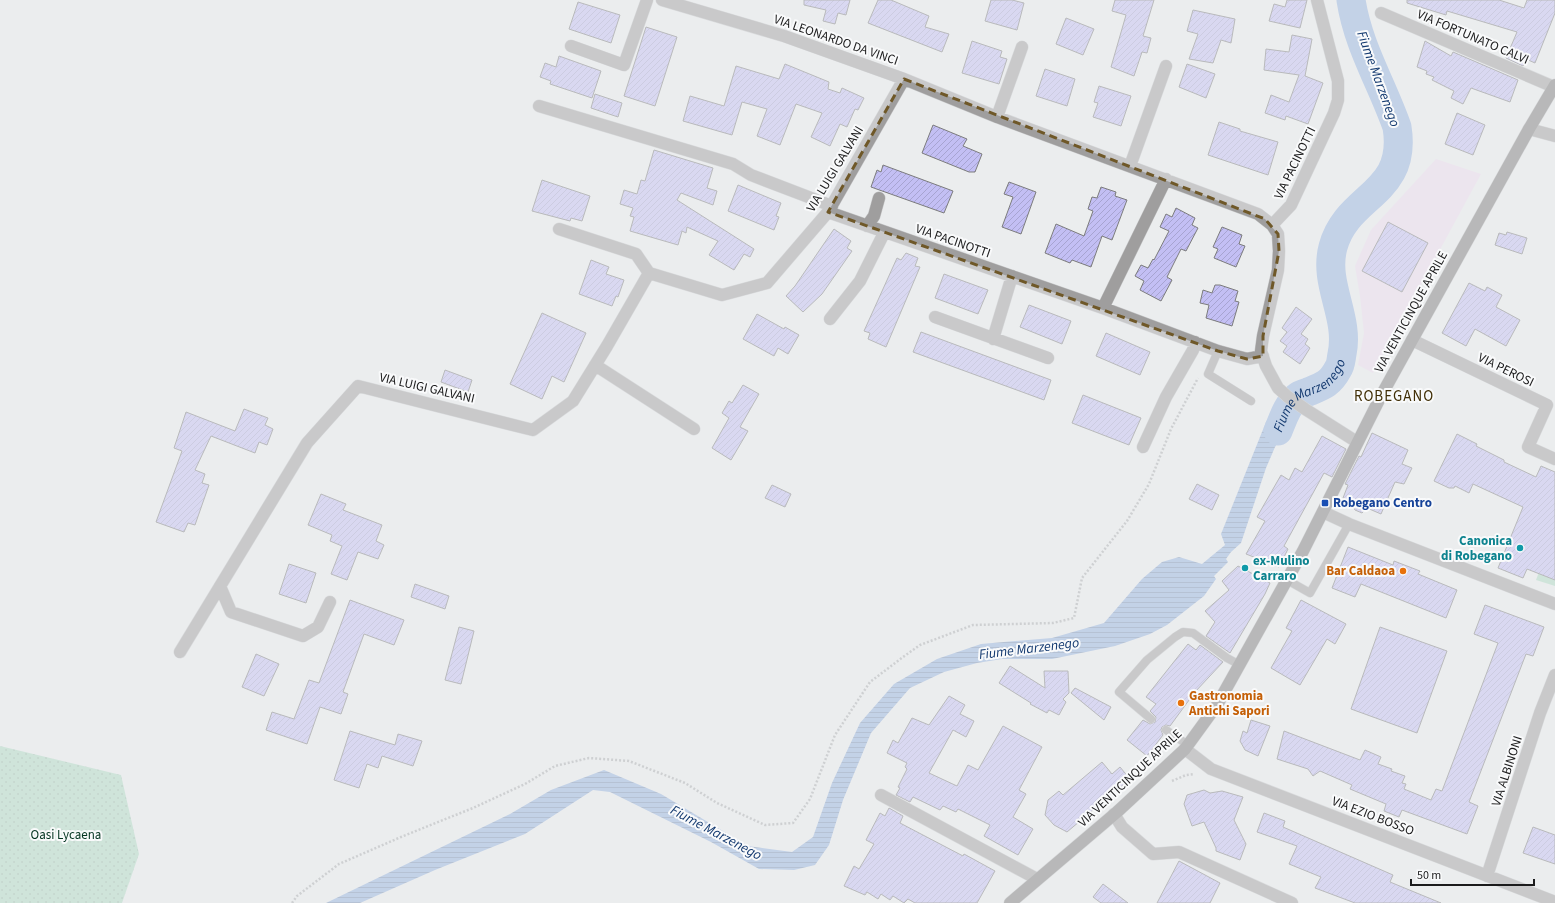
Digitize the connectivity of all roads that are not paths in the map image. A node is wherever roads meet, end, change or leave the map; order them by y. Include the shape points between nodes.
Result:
1 (647, 0) edge
2 (662, 0) edge
3 (1317, 0) edge
4 (1381, 13) dead end
5 (571, 46) dead end
6 (1022, 47) dead end
7 (1166, 66) dead end
8 (904, 79) junction
9 (1554, 86) edge
10 (539, 106) dead end
11 (997, 117) junction
12 (1528, 129) junction
13 (1555, 136) edge
14 (1130, 166) junction
15 (1166, 179) junction
16 (879, 198) dead end
17 (830, 209) junction
18 (1272, 225) junction
19 (867, 226) junction
20 (559, 228) dead end
21 (884, 233) junction
22 (649, 273) junction
23 (1012, 276) junction
24 (1103, 308) junction
25 (935, 317) dead end
26 (830, 319) dead end
27 (993, 339) junction
28 (1412, 340) junction
29 (1196, 342) junction
30 (1218, 351) junction
31 (1263, 356) junction
32 (1048, 358) dead end
33 (595, 365) junction
34 (1251, 401) dead end
35 (694, 428) dead end
36 (1357, 442) junction
37 (1143, 446) dead end
38 (1555, 459) edge
39 (1323, 512) junction
40 (1348, 524) junction
41 (1287, 580) junction
42 (220, 586) junction
43 (330, 602) dead end
44 (1555, 604) edge
45 (180, 652) dead end
46 (1240, 665) junction
47 (1555, 675) edge
48 (1550, 705) edge
49 (1151, 719) dead end
50 (1166, 730) dead end
51 (1186, 747) junction
52 (880, 795) dead end
53 (1114, 814) junction
54 (1487, 876) junction
55 (1037, 879) junction
56 (1555, 902) edge
57 (1010, 903) edge
58 (1292, 903) edge

1 - 5 street via 624,65
2 - 8 street, VIA LEONARDO DA VINCI via 784,36
3 - 18 street, VIA PACINOTTI via 1338,81 1338,100 1291,205
4 - 9 street, VIA FORTUNATO CALVI
6 - 11 street
7 - 14 street
8 - 11 street, VIA LEONARDO DA VINCI
8 - 17 street, VIA LUIGI GALVANI
9 - 12 main road, VIA VENTICINQUE APRILE
10 - 17 street, VIA PACINOTTI via 733,164
11 - 14 street, VIA LEONARDO DA VINCI
12 - 13 street
12 - 28 main road, VIA VENTICINQUE APRILE
14 - 15 street, VIA LEONARDO DA VINCI
15 - 18 street, VIA LEONARDO DA VINCI via 1258,214
15 - 24 street
16 - 19 street via 874,216
17 - 19 street, VIA PACINOTTI
17 - 22 street, VIA LUIGI GALVANI via 767,283 722,295
18 - 31 street via 1278,234 1278,270 1263,336
19 - 21 street, VIA PACINOTTI
20 - 22 street via 636,254
21 - 23 street, VIA PACINOTTI
21 - 26 street via 860,281
22 - 33 street, VIA LUIGI GALVANI
23 - 24 street, VIA PACINOTTI
23 - 27 street
24 - 29 street, VIA PACINOTTI
25 - 27 street
27 - 32 street
28 - 36 main road, VIA VENTICINQUE APRILE
28 - 38 street, VIA PEROSI via 1547,405 1528,447
29 - 30 street, VIA PACINOTTI
29 - 37 street
30 - 31 street, VIA PACINOTTI via 1247,359
30 - 34 lane via 1208,374
31 - 36 street via 1278,388 1304,409
33 - 35 street
33 - 42 street, VIA LUIGI GALVANI via 573,401 533,430 358,386 307,444
36 - 39 main road, VIA VENTICINQUE APRILE
39 - 40 street
39 - 41 main road, VIA VENTICINQUE APRILE
40 - 41 lane via 1310,593
40 - 44 street
41 - 46 main road, VIA VENTICINQUE APRILE
42 - 43 street via 232,612 303,636 318,627
42 - 45 street, VIA LUIGI GALVANI
46 - 49 lane via 1193,633 1183,632 1147,660 1119,692
46 - 51 main road, VIA VENTICINQUE APRILE via 1217,705
47 - 48 street, VIA ALBINONI
48 - 54 street, VIA ALBINONI
50 - 51 lane
51 - 53 main road, VIA VENTICINQUE APRILE
51 - 54 street, VIA EZIO BOSSO via 1211,769
52 - 55 street
53 - 55 main road, VIA VENTICINQUE APRILE
53 - 58 street via 1122,827 1153,854 1179,852
54 - 56 street, VIA EZIO BOSSO
55 - 57 main road, VIA VENTICINQUE APRILE

